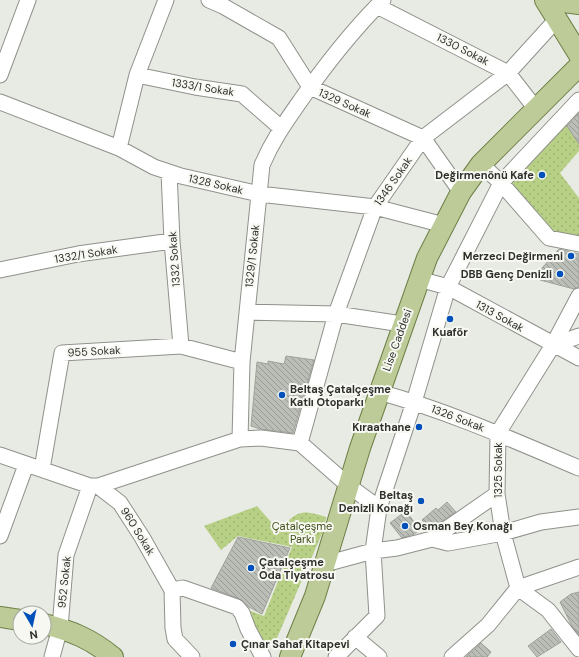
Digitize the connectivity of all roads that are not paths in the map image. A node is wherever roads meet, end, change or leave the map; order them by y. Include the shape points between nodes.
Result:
1 (28, 0) edge
2 (166, 0) edge
3 (209, 0) edge
4 (545, 0) edge
5 (549, 0) edge
6 (225, 3) edge
7 (380, 3) edge
8 (579, 4) edge
9 (557, 19) junction
10 (579, 55) edge
11 (579, 66) edge
12 (508, 73) junction
13 (0, 75) edge
14 (137, 75) junction
15 (310, 87) junction
16 (579, 100) edge
17 (0, 102) edge
18 (536, 108) junction
19 (281, 128) junction
20 (423, 138) junction
21 (119, 148) junction
22 (481, 164) junction
23 (169, 172) junction
24 (501, 182) junction
25 (461, 192) junction
26 (259, 194) junction
27 (375, 207) junction
28 (444, 225) junction
29 (172, 241) junction
30 (579, 244) edge
31 (0, 270) edge
32 (419, 279) junction
33 (448, 287) junction
34 (579, 296) edge
35 (247, 312) junction
36 (336, 314) junction
37 (402, 324) junction
38 (579, 336) edge
39 (553, 345) junction
40 (181, 346) junction
41 (579, 358) edge
42 (242, 362) junction
43 (379, 392) junction
44 (414, 402) junction
45 (498, 433) junction
46 (240, 439) junction
47 (300, 444) junction
48 (0, 456) edge
49 (26, 465) junction
50 (579, 468) edge
51 (42, 469) junction
52 (94, 486) junction
53 (348, 486) junction
54 (497, 494) junction
55 (379, 508) junction
56 (579, 517) edge
57 (503, 533) junction
58 (0, 536) edge
59 (432, 539) junction
60 (373, 551) junction
61 (325, 564) junction
62 (579, 567) edge
63 (518, 588) junction
64 (172, 590) junction
65 (0, 617) edge
66 (12, 619) edge
67 (52, 626) edge
68 (355, 637) junction
69 (52, 645) edge
70 (579, 649) edge
71 (52, 657) edge
72 (112, 657) edge
73 (192, 657) edge
74 (263, 657) edge
75 (290, 657) edge
76 (336, 657) edge
77 (379, 657) edge
78 (452, 657) edge

1 - 13 street
2 - 14 street
3 - 6 street, 1329 Sokak
4 - 9 main road
5 - 8 main road
6 - 15 street, 1329 Sokak via 279,38
7 - 12 street, 1330 Sokak
7 - 15 street, 1329/1 Sokak via 356,26
9 - 10 main road
9 - 12 street, 1346 Sokak
11 - 18 main road, Lise Caddesi
12 - 18 street, 1330 Sokak
12 - 20 street, 1346 Sokak
14 - 19 street, 1333/1 Sokak via 242,94
14 - 21 street
15 - 19 street, 1329/1 Sokak
15 - 20 street, 1329 Sokak
16 - 24 street
17 - 21 street, 1328 Sokak
18 - 22 main road, Lise Caddesi
19 - 26 street, 1329/1 Sokak via 262,165
20 - 25 street
20 - 27 street, 1346 Sokak
21 - 23 street, 1328 Sokak
22 - 24 street
22 - 25 main road, Lise Caddesi
23 - 26 street, 1328 Sokak
23 - 29 street, 1332 Sokak
24 - 30 street via 549,238
24 - 33 street
25 - 28 main road, Lise Caddesi
26 - 27 street, 1328 Sokak
26 - 35 street, 1329/1 Sokak
27 - 28 street, 1328 Sokak
27 - 36 street, 1346 Sokak
28 - 32 main road, Lise Caddesi
29 - 31 street, 1332/1 Sokak via 78,254
29 - 40 street, 1332 Sokak
32 - 33 street, 1313 Sokak
32 - 37 main road, Lise Caddesi
33 - 39 street, 1313 Sokak
33 - 44 street
34 - 39 street, 1325 Sokak
35 - 36 street
35 - 42 street, 1329/1 Sokak
36 - 37 street
36 - 47 street, 1346 Sokak
37 - 43 main road, Lise Caddesi
38 - 39 street
39 - 41 street, 1313 Sokak
39 - 45 street, 1325 Sokak
40 - 42 street, 955 Sokak
40 - 51 street, 955 Sokak via 62,353
42 - 46 street, 1329/1 Sokak
43 - 44 street, 1326 Sokak
43 - 53 main road, Lise Caddesi
44 - 45 street, 1326 Sokak
44 - 55 street
45 - 50 street, 1326 Sokak
45 - 54 street, 1325 Sokak
46 - 47 street via 261,438
46 - 52 street
47 - 53 street
48 - 49 street, 960 Sokak
49 - 51 street, 960 Sokak
49 - 58 street
51 - 52 street, 960 Sokak
52 - 64 street, 960 Sokak via 120,503
52 - 67 street, 952 Sokak via 66,555
53 - 55 street
53 - 61 main road, Lise Caddesi
54 - 57 street, 1325 Sokak
54 - 59 street
55 - 60 street
56 - 57 street via 541,522
57 - 59 street via 448,543
57 - 63 street, 1325 Sokak
59 - 60 street
60 - 61 street
60 - 68 street via 377,616
61 - 75 main road, Lise Caddesi
62 - 63 street
63 - 70 street via 548,610
63 - 78 street via 488,625
64 - 73 street via 175,639
64 - 74 street via 183,588 236,607 242,613
65 - 66 main road
67 - 72 main road via 94,642
68 - 76 street
68 - 77 street
69 - 71 street, 952 Sokak

